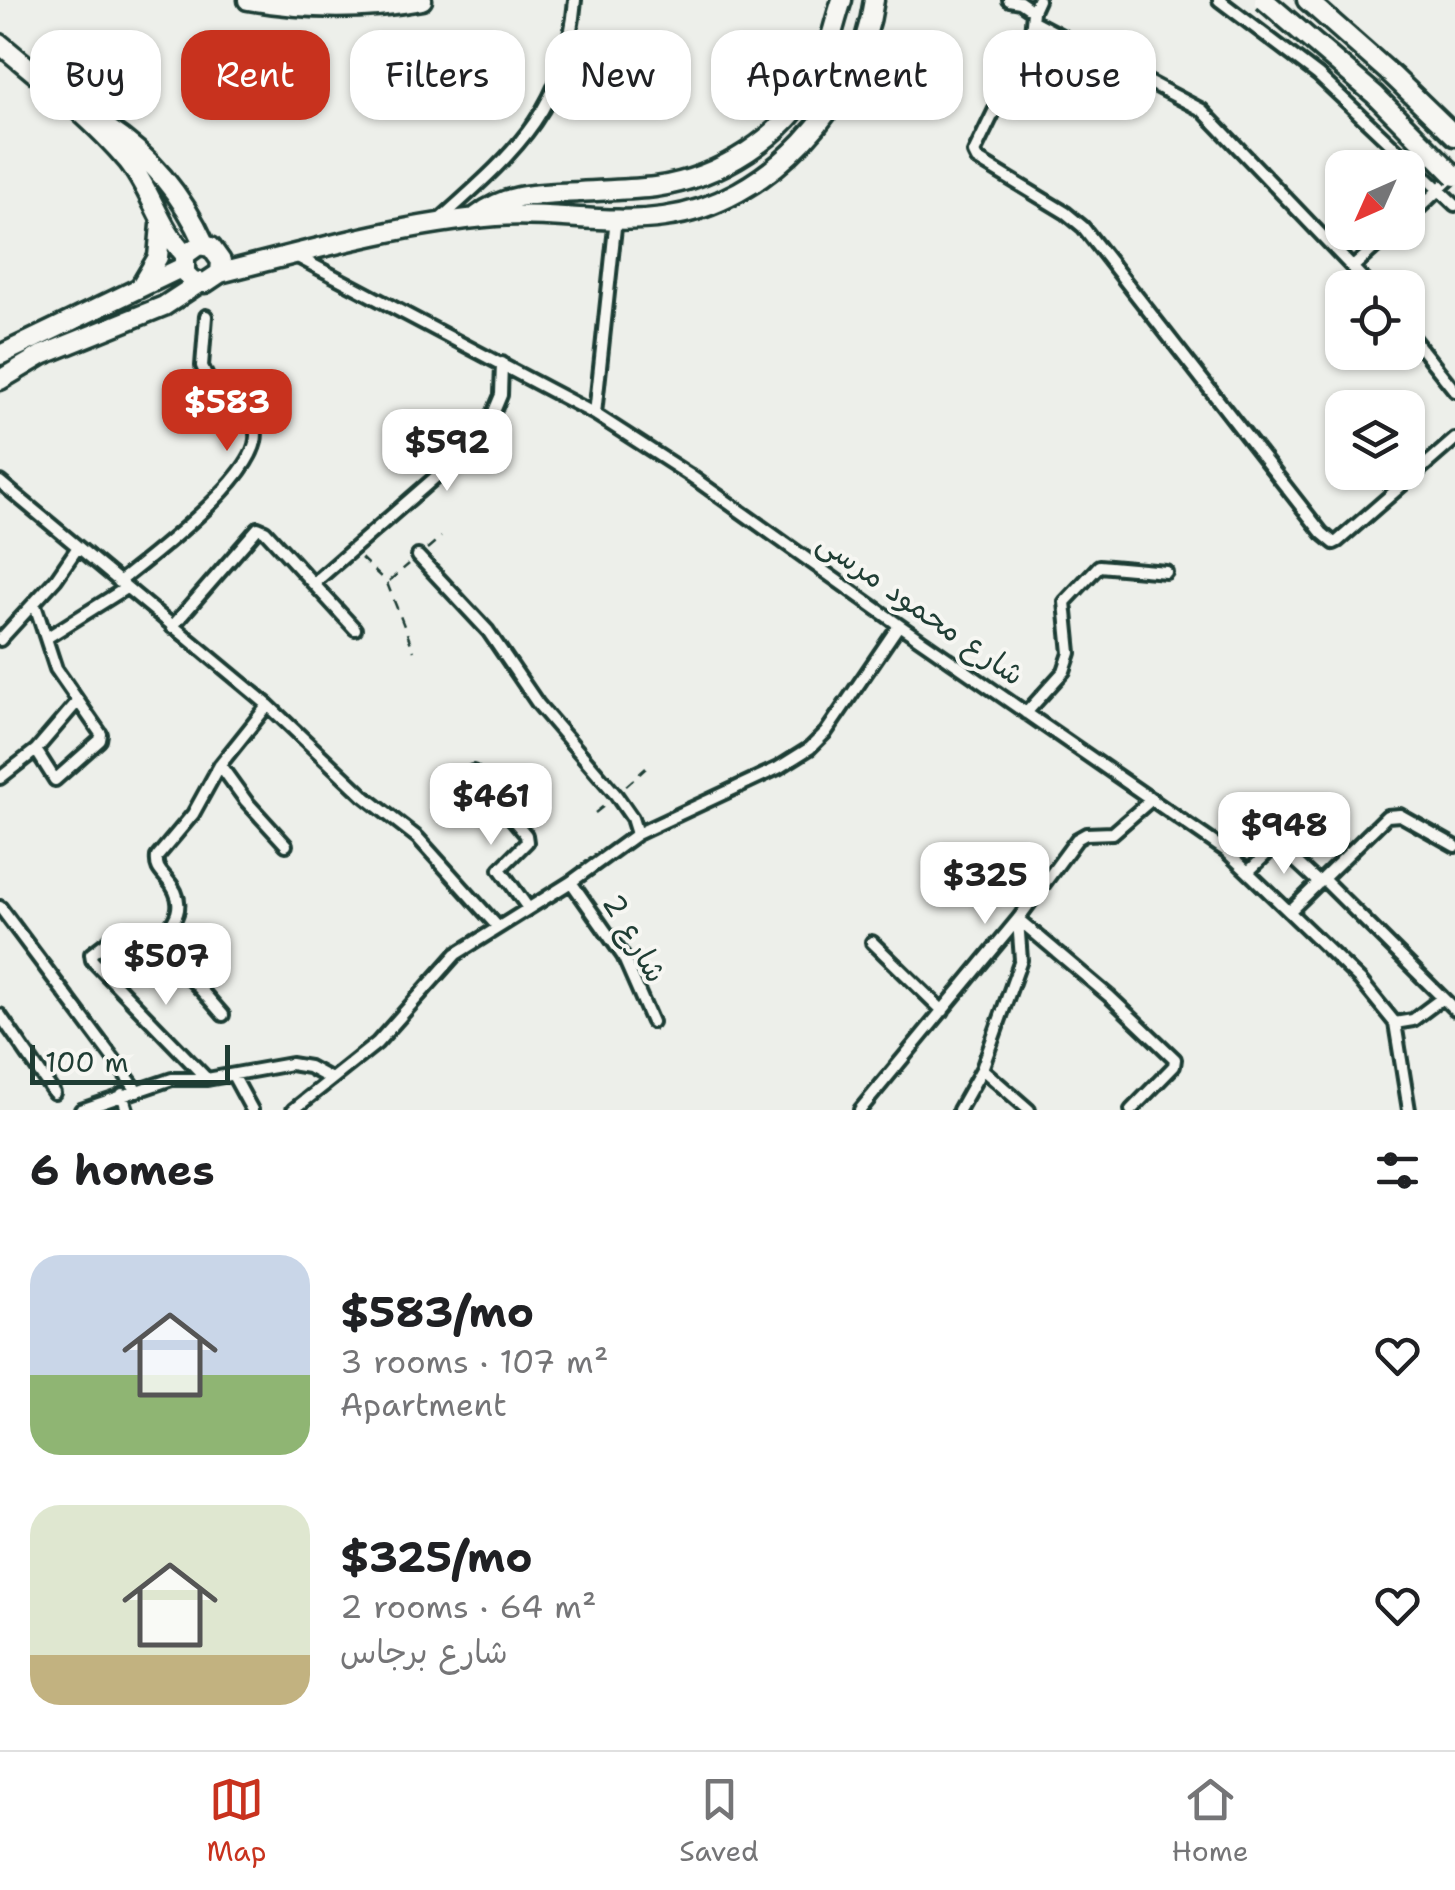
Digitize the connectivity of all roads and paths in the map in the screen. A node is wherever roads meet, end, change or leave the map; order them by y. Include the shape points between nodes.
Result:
1 (248, 0) edge
2 (422, 0) edge
3 (576, 0) edge
4 (842, 0) edge
5 (874, 0) edge
6 (1008, 0) edge
7 (1219, 0) edge
8 (1264, 0) edge
9 (1306, 0) edge
10 (1034, 10) edge
11 (0, 44) edge
12 (30, 70) edge
13 (87, 120) edge
14 (93, 120) edge
15 (1455, 136) edge
16 (1455, 175) edge
17 (1441, 190) junction
18 (1425, 204) edge
19 (1455, 205) edge
20 (616, 218) junction
21 (472, 219) junction
22 (162, 224) junction
23 (435, 224) junction
24 (205, 244) junction
25 (1372, 250) edge
26 (294, 254) junction
27 (184, 261) junction
28 (1354, 266) junction
29 (1357, 270) edge
30 (220, 273) junction
31 (199, 283) junction
32 (140, 286) junction
33 (206, 316) dead end
34 (1425, 353) edge
35 (0, 355) edge
36 (502, 363) junction
37 (0, 380) edge
38 (1455, 391) edge
39 (595, 414) junction
40 (1455, 439) edge
41 (1444, 448) junction
42 (1455, 458) edge
43 (0, 482) edge
44 (78, 547) junction
45 (351, 548) junction
46 (418, 556) dead end
47 (1166, 572) dead end
48 (314, 583) junction
49 (123, 585) junction
50 (35, 605) junction
51 (899, 625) junction
52 (172, 627) junction
53 (355, 630) dead end
54 (48, 637) junction
55 (0, 640) edge
56 (414, 651) dead end
57 (78, 701) junction
58 (268, 704) junction
59 (1026, 713) junction
60 (36, 750) junction
61 (220, 765) junction
62 (474, 772) dead end
63 (0, 778) edge
64 (1152, 800) junction
65 (638, 834) junction
66 (286, 845) dead end
67 (1455, 846) edge
68 (1249, 871) junction
69 (1321, 881) junction
70 (571, 882) junction
71 (0, 908) edge
72 (528, 908) junction
73 (1290, 910) junction
74 (1018, 919) junction
75 (497, 926) junction
76 (872, 942) dead end
77 (153, 947) junction
78 (1441, 999) junction
79 (1455, 1010) edge
80 (944, 1011) junction
81 (222, 1015) dead end
82 (0, 1016) edge
83 (652, 1022) dead end
84 (1395, 1022) junction
85 (982, 1069) junction
86 (234, 1074) junction
87 (331, 1079) junction
88 (207, 1080) junction
89 (136, 1089) junction
90 (54, 1093) dead end
91 (122, 1094) junction
92 (861, 1109) edge
93 (82, 1110) edge
94 (127, 1110) edge
95 (252, 1110) edge
96 (293, 1110) edge
97 (959, 1110) edge
98 (1029, 1110) edge
99 (1131, 1110) edge
100 (1410, 1110) edge

1 - 2 main road via 351,9
3 - 23 street via 563,63 537,120 512,154
4 - 21 main road via 806,95 763,140 729,162 655,186 517,196
5 - 20 main road via 861,46 832,102 766,174 700,210
6 - 10 street
7 - 17 street via 1306,65
8 - 16 main road, bridge
9 - 15 main road
10 - 28 street via 1202,110
10 - 41 street via 1031,35 976,158 1083,227 1322,532 1338,542
11 - 12 main road
13 - 22 main road via 137,174
14 - 24 main road via 155,167
16 - 17 street
17 - 18 street
17 - 19 street
20 - 21 main road
20 - 39 street
21 - 23 main road
22 - 27 main road
22 - 32 main road via 158,258
23 - 26 main road
24 - 27 main road via 193,246
24 - 30 main road via 220,255
25 - 28 street
26 - 30 main road
26 - 36 street, شارع محمود مرسى
27 - 31 main road via 188,278
27 - 32 main road
28 - 29 street
30 - 31 main road
31 - 37 main road via 164,306 70,342
32 - 35 main road
33 - 49 street via 202,366 254,426 256,447 218,497
34 - 38 street
36 - 39 street, شارع محمود مرسى
36 - 45 street via 502,396 488,426
39 - 51 street, شارع محمود مرسى
40 - 41 street
41 - 42 street
43 - 44 street
44 - 49 street
44 - 50 street
45 - 48 street
45 - 56 path via 387,583
46 - 65 street via 488,631 538,704 616,795
47 - 59 street via 1099,566 1065,602 1070,653 1064,671
48 - 52 street via 258,528
48 - 53 street
49 - 52 street
49 - 54 street
50 - 54 street
50 - 55 street
51 - 59 street, شارع محمود مرسى
51 - 65 street via 810,748
52 - 58 street
54 - 57 street via 56,669
57 - 60 street
57 - 60 street via 99,728 100,740 56,780
58 - 61 street
58 - 75 street via 418,838
59 - 64 street, شارع محمود مرسى
60 - 63 street
61 - 66 street
61 - 77 street via 193,814 156,857 180,902
62 - 72 street via 526,834 528,842 500,868
64 - 68 street, شارع محمود مرسى
64 - 74 street via 1113,833 1077,839
65 - 70 street
67 - 69 street via 1393,814
68 - 69 street via 1277,844
68 - 73 street, شارع محمود مرسى
69 - 73 street
69 - 78 street
70 - 72 street
70 - 83 street, شارع 2 via 623,956
71 - 89 street
72 - 75 street
73 - 84 street, شارع محمود مرسى
74 - 80 street
74 - 85 street via 1021,960
74 - 99 street via 1175,1059
75 - 87 street via 448,960 386,1034
76 - 80 street
77 - 81 street
77 - 88 street via 116,935 91,959
78 - 79 street
78 - 84 street via 1413,1020
80 - 92 street
82 - 90 street
84 - 100 street
85 - 97 street
85 - 98 street
86 - 87 street via 297,1064
86 - 88 street
86 - 95 street
87 - 96 street
88 - 89 street via 172,1079
89 - 91 street
91 - 93 street
91 - 94 street

